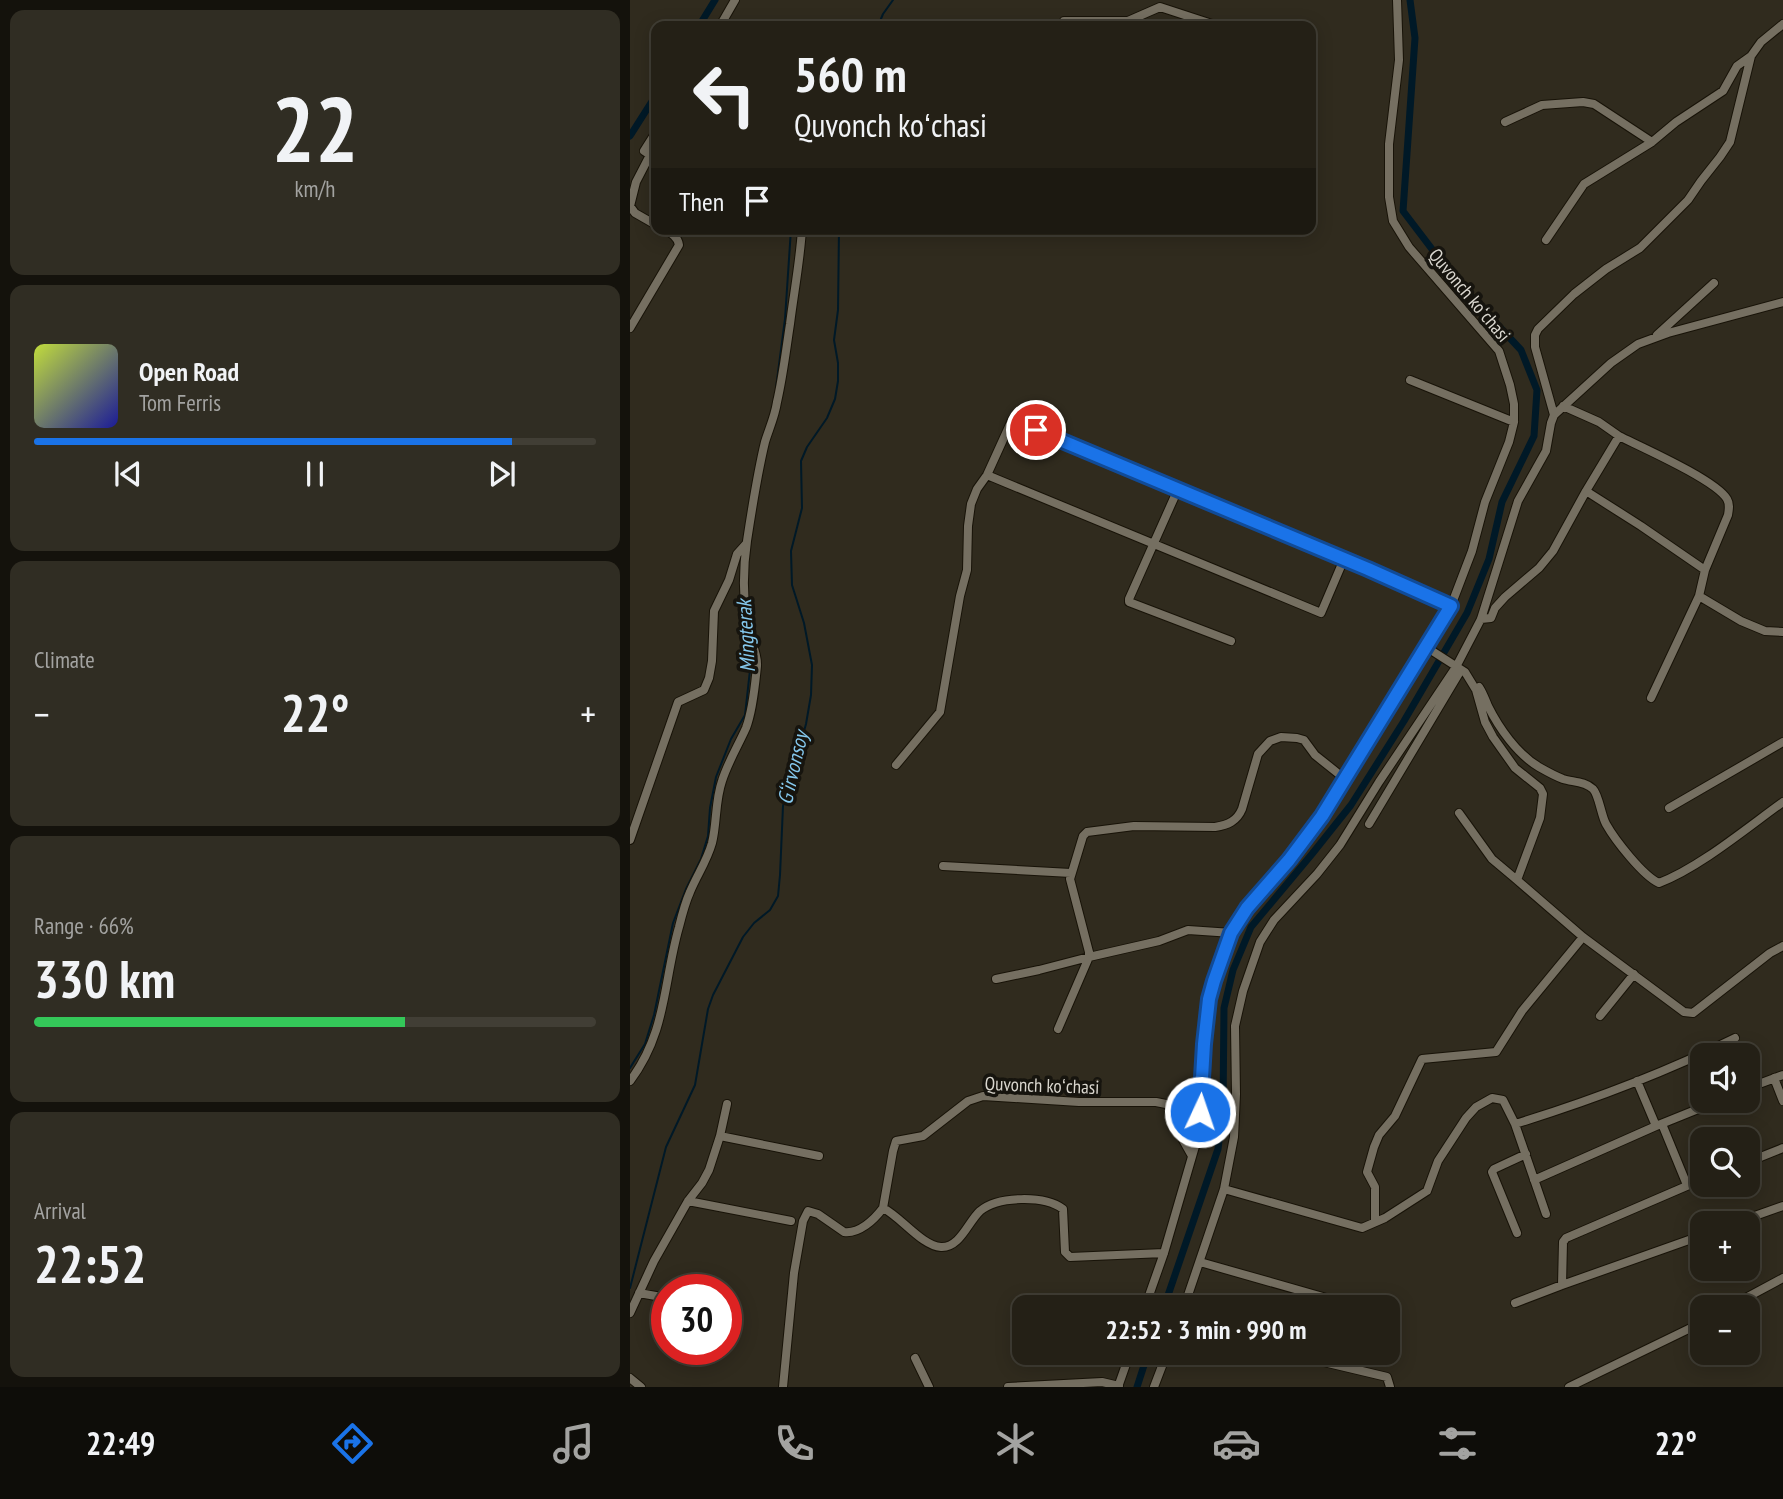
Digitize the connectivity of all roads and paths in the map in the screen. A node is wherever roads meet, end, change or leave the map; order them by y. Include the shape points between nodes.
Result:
1 (735, 0) edge
2 (1397, 0) edge
3 (723, 21) edge
4 (1064, 21) dead end
5 (1203, 21) edge
6 (1783, 24) edge
7 (1751, 56) junction
8 (1505, 122) dead end
9 (651, 140) edge
10 (1652, 142) junction
11 (630, 206) edge
12 (630, 206) edge
13 (651, 222) edge
14 (674, 235) edge
15 (802, 235) edge
16 (1546, 240) dead end
17 (1714, 283) dead end
18 (1783, 302) edge
19 (630, 328) edge
20 (1655, 337) junction
21 (1410, 380) dead end
22 (1563, 406) junction
23 (1554, 415) junction
24 (1514, 422) junction
25 (1619, 436) junction
26 (987, 475) junction
27 (1178, 489) junction
28 (1586, 491) junction
29 (1154, 543) junction
30 (746, 544) junction
31 (1344, 559) junction
32 (1705, 570) junction
33 (1699, 596) junction
34 (1451, 606) junction
35 (1481, 620) junction
36 (1783, 632) edge
37 (1231, 641) dead end
38 (1426, 647) junction
39 (1461, 670) junction
40 (1651, 698) dead end
41 (1783, 742) edge
42 (896, 765) dead end
43 (1345, 779) junction
44 (1783, 802) edge
45 (1669, 808) dead end
46 (1459, 813) dead end
47 (1368, 824) dead end
48 (630, 840) edge
49 (943, 866) dead end
50 (1071, 873) junction
51 (1517, 880) junction
52 (1231, 933) junction
53 (1583, 937) junction
54 (1783, 947) edge
55 (1089, 957) junction
56 (1634, 974) junction
57 (996, 979) dead end
58 (1600, 1016) dead end
59 (1058, 1029) dead end
60 (1735, 1038) dead end
61 (1783, 1074) edge
62 (1774, 1078) junction
63 (630, 1081) edge
64 (1637, 1081) junction
65 (1760, 1083) edge
66 (1783, 1101) edge
67 (727, 1104) dead end
68 (1690, 1112) edge
69 (1515, 1124) junction
70 (1659, 1125) junction
71 (720, 1136) junction
72 (1783, 1148) edge
73 (1526, 1154) junction
74 (819, 1156) dead end
75 (1192, 1156) junction
76 (1760, 1157) edge
77 (1534, 1180) junction
78 (1688, 1185) joint
79 (1224, 1189) junction
80 (688, 1201) junction
81 (1783, 1206) edge
82 (883, 1208) junction
83 (1546, 1214) dead end
84 (1760, 1214) edge
85 (791, 1221) dead end
86 (1375, 1222) junction
87 (1517, 1233) dead end
88 (1690, 1240) edge
89 (1164, 1253) junction
90 (1200, 1262) junction
91 (1783, 1278) edge
92 (1562, 1284) junction
93 (639, 1293) junction
94 (651, 1295) edge
95 (1149, 1295) edge
96 (1188, 1295) edge
97 (1316, 1295) edge
98 (1752, 1295) edge
99 (1515, 1303) dead end
100 (630, 1313) edge
101 (1690, 1328) edge
102 (915, 1358) dead end
103 (1126, 1365) edge
104 (1162, 1365) edge
105 (1336, 1365) edge
106 (630, 1378) edge
107 (1119, 1386) edge
108 (640, 1387) edge
109 (783, 1387) edge
110 (929, 1387) edge
111 (1008, 1387) edge
112 (1154, 1387) edge
113 (1390, 1387) edge
114 (1569, 1387) edge

1 - 3 street
2 - 24 street, Quvonch koʻchasi via 1399,60 1389,144 1393,221 1409,247 1499,351 1510,385
4 - 5 street via 1128,20 1160,7
6 - 7 street
7 - 10 street via 1737,66 1723,90
7 - 23 street via 1730,142 1688,200 1640,248 1574,294 1538,329 1535,347
8 - 10 street via 1542,105 1583,102 1594,104
9 - 11 street via 644,151 650,155
10 - 16 street via 1584,184
12 - 13 street
14 - 19 street via 679,245
15 - 30 street via 785,364
17 - 20 street
18 - 20 street
20 - 22 street via 1630,348
21 - 24 street
22 - 23 street
22 - 25 street
23 - 35 street via 1546,451 1518,501
24 - 34 street, Quvonch koʻchasi
25 - 28 street
25 - 32 street via 1698,477 1726,498 1728,515
26 - 27 street via 1012,420
26 - 29 street
26 - 42 street via 971,504 967,570 940,712
27 - 29 street
27 - 31 street
28 - 32 street
28 - 35 street via 1545,562 1505,597 1491,618
29 - 31 street via 1321,613
29 - 37 street via 1129,602
30 - 48 street via 737,554 715,611 709,678 704,690 678,702
30 - 63 street via 747,625 757,663 747,726 722,781 712,842 678,927 653,1042
31 - 34 street
32 - 33 street
33 - 36 street via 1741,621 1765,631
33 - 40 street
34 - 38 street, Quvonch koʻchasi
35 - 39 street
38 - 39 street
38 - 43 street, Quvonch koʻchasi
39 - 44 street via 1472,677 1500,725 1528,760 1593,789 1606,823 1651,880 1659,883 1671,878
39 - 47 street
39 - 51 street via 1476,690 1493,737 1515,768 1543,794 1540,818
39 - 79 street via 1379,782 1340,845 1260,942 1235,1026 1234,1137
41 - 45 street
43 - 50 street via 1304,740 1281,737 1258,754 1239,817 1232,822 1215,827 1134,826 1087,832
43 - 52 street, Quvonch koʻchasi via 1322,816
46 - 51 street via 1492,859
49 - 50 street
50 - 55 street
51 - 53 street
52 - 55 street via 1188,930
52 - 75 street, Quvonch koʻchasi via 1209,999 1198,1136
53 - 56 street
53 - 86 street via 1522,1011 1496,1052 1422,1059 1395,1116 1374,1147 1367,1172 1375,1187
54 - 56 street via 1693,1013 1684,1012
55 - 57 street
55 - 59 street
56 - 58 street
60 - 64 street
61 - 62 street
62 - 65 street
62 - 66 street
64 - 69 street
64 - 70 street
67 - 71 street
68 - 70 street
69 - 73 street
69 - 86 street via 1503,1100 1492,1098 1476,1107 1438,1161 1427,1191
70 - 77 street
70 - 78 street
71 - 74 street
71 - 80 street via 709,1170
72 - 76 street
73 - 77 street
73 - 87 street via 1492,1172
75 - 82 street, Quvonch koʻchasi via 1167,1104 983,1096 968,1101 923,1136 897,1141
75 - 89 street, Quvonch koʻchasi
77 - 83 street
78 - 92 street via 1566,1238
79 - 86 street via 1362,1228
79 - 90 street
80 - 85 street
80 - 93 street
81 - 84 street
82 - 89 street via 932,1245 947,1247 987,1207 1002,1201 1036,1200 1063,1209 1065,1252 1070,1257
82 - 109 street via 849,1233 808,1211 794,1273
88 - 92 street
89 - 95 street, Quvonch koʻchasi
90 - 96 street
90 - 97 street
91 - 98 street
92 - 99 street
93 - 94 street
93 - 100 street
101 - 114 street
102 - 110 street
103 - 107 street
104 - 112 street
105 - 113 street via 1387,1377
106 - 108 street
107 - 111 street via 1102,1382

